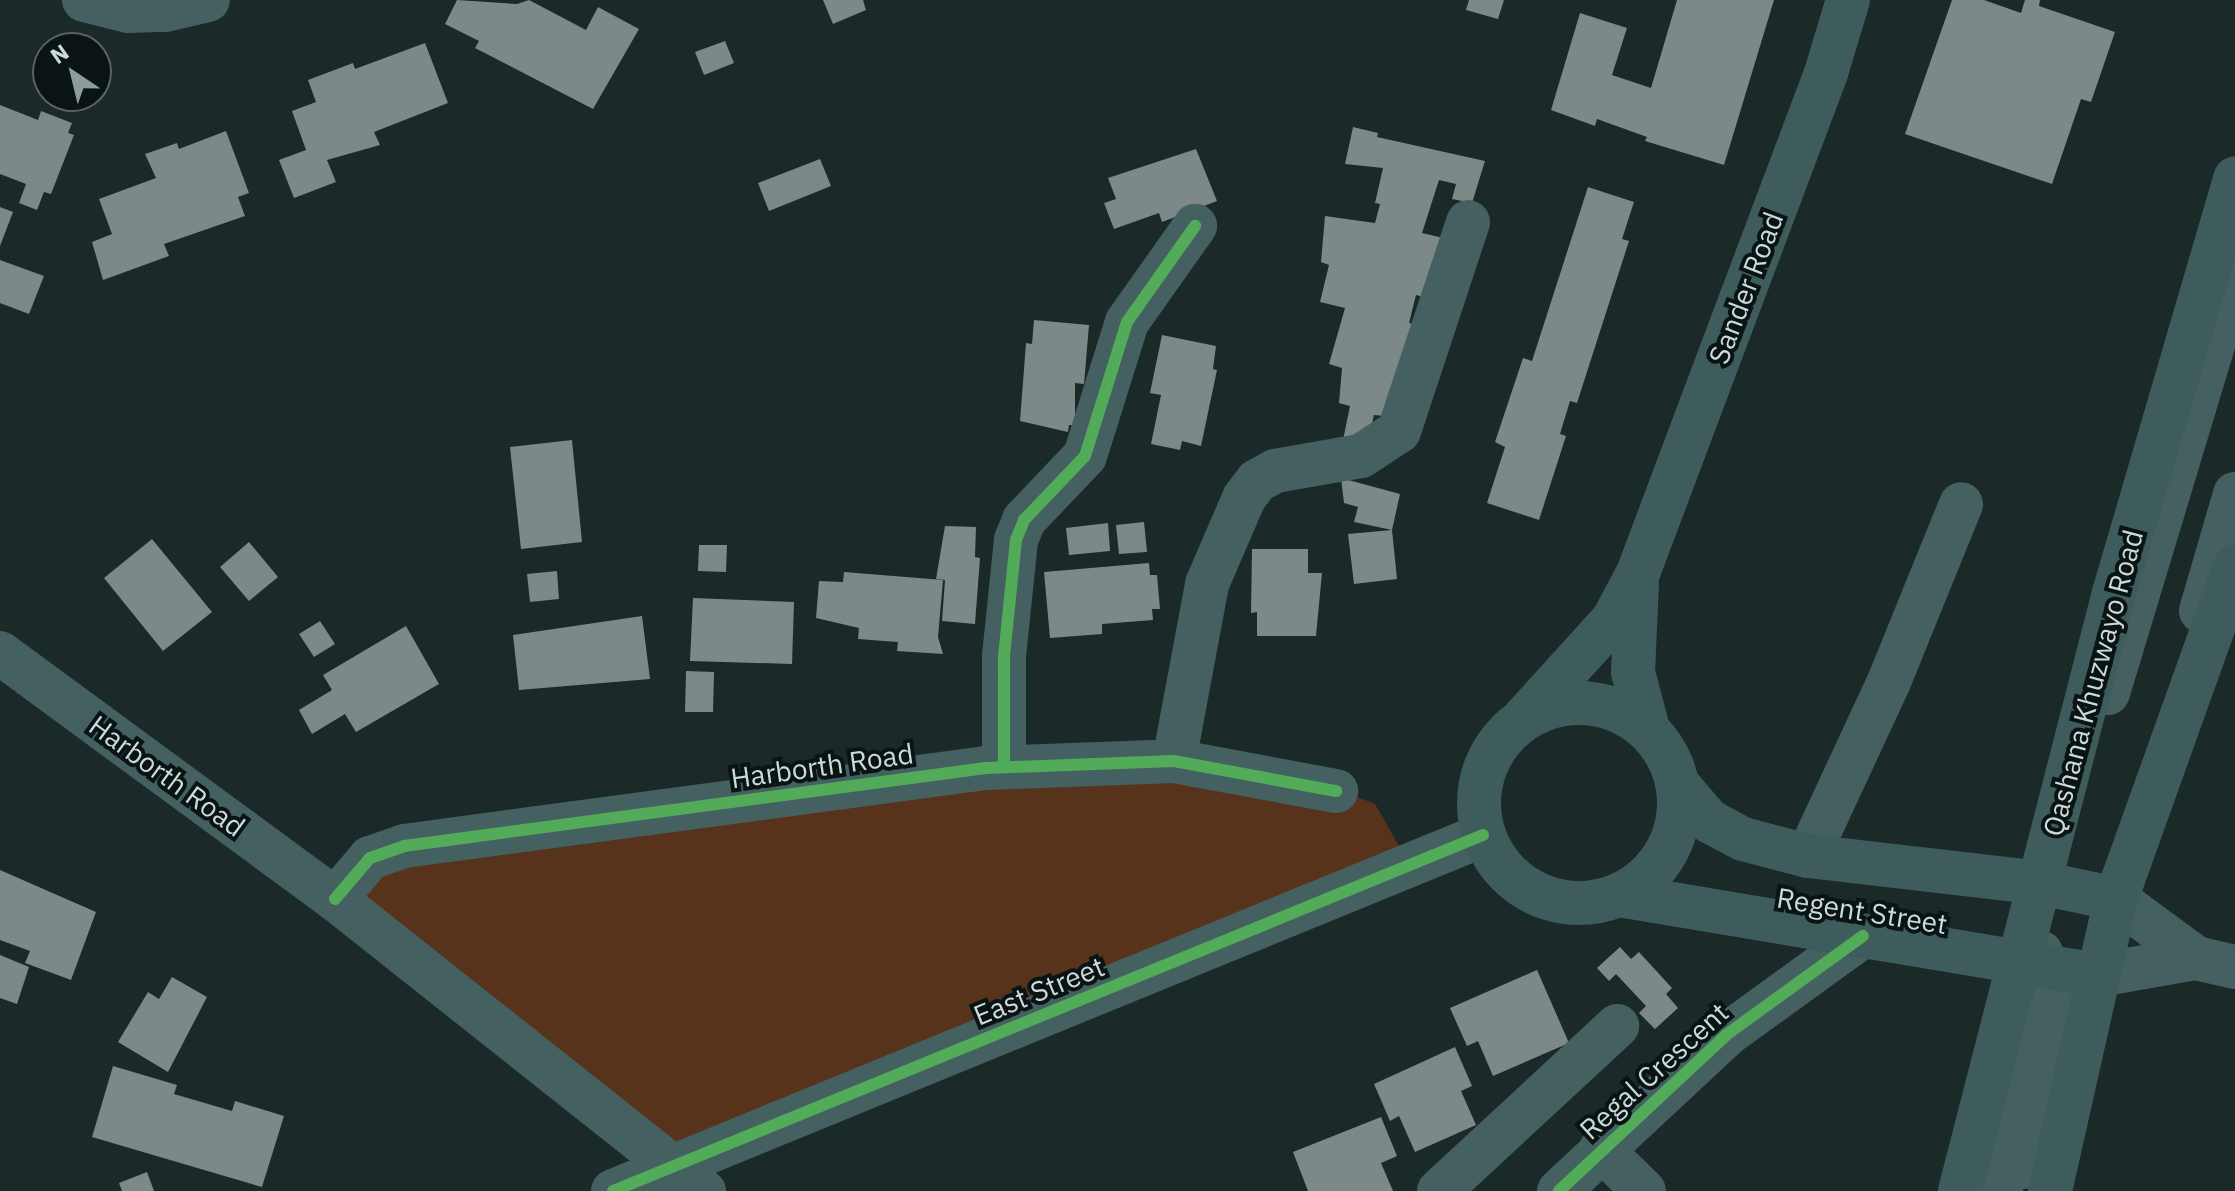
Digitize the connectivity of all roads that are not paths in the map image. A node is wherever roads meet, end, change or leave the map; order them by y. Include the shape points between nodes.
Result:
1 (84, 0) edge
2 (208, 0) edge
3 (1848, 0) edge
4 (2235, 178) edge
5 (1468, 222) dead end
6 (1195, 226) dead end
7 (2235, 272) edge
8 (2235, 494) edge
9 (1961, 504) dead end
10 (2235, 566) edge
11 (1638, 573) junction
12 (0, 653) edge
13 (1524, 718) junction
14 (1648, 729) junction
15 (1174, 761) junction
16 (1004, 767) junction
17 (1679, 786) junction
18 (1336, 791) dead end
19 (1483, 835) junction
20 (1808, 856) junction
21 (2049, 885) junction
22 (1619, 895) junction
23 (2109, 898) junction
24 (335, 899) junction
25 (1863, 936) junction
26 (2216, 962) edge
27 (2028, 963) junction
28 (2090, 974) junction
29 (1617, 1026) dead end
30 (1601, 1149) junction
31 (689, 1179) edge
32 (613, 1191) edge
33 (1439, 1191) edge
34 (1559, 1191) edge
35 (1644, 1191) edge
36 (1960, 1191) edge
37 (2001, 1191) edge
38 (2012, 1191) edge
39 (2050, 1191) edge

1 - 2 street via 128,11 165,10
3 - 11 main road, Sander Road via 1826,73
4 - 21 main road, Qashana Khuzwayo Road via 2114,593
5 - 15 street via 1399,431 1361,456 1275,471 1257,481 1244,498 1207,584
6 - 16 street via 1127,322 1085,456 1033,509 1020,530 1004,656
7 - 21 street
8 - 23 street
9 - 20 street via 1888,684
10 - 23 main road
11 - 13 main road, Sander Road via 1613,620
11 - 14 main road, Sander Road via 1631,625 1633,672
12 - 24 street, Harborth Road
13 - 14 main road via 1554,705 1588,702 1620,711
13 - 19 main road via 1499,741 1483,770 1478,803
14 - 17 main road via 1668,755
15 - 16 street, Harborth Road
15 - 18 street, Harborth Road
16 - 24 street, Harborth Road via 404,846 370,858
17 - 20 main road, Regent Street via 1709,821 1743,839
17 - 22 main road via 1678,819 1667,851 1647,877
19 - 22 main road via 1499,865 1523,887 1554,900 1587,903
19 - 31 street, East Street
20 - 21 main road, Regent Street
21 - 23 main road, Regent Street
21 - 27 main road, Qashana Khuzwayo Road
22 - 25 main road, Regent Street
23 - 26 street, Regent Street
23 - 28 main road
24 - 31 street, Harborth Road
25 - 27 main road, Regent Street
25 - 30 street, Regal Crescent via 1726,1035
26 - 28 street, Regent Street
27 - 28 main road, Regent Street
27 - 36 main road, Qashana Khuzwayo Road
27 - 37 street
28 - 38 street
28 - 39 main road
29 - 33 street
30 - 34 street, Regal Crescent
30 - 35 street
31 - 32 street, East Street

